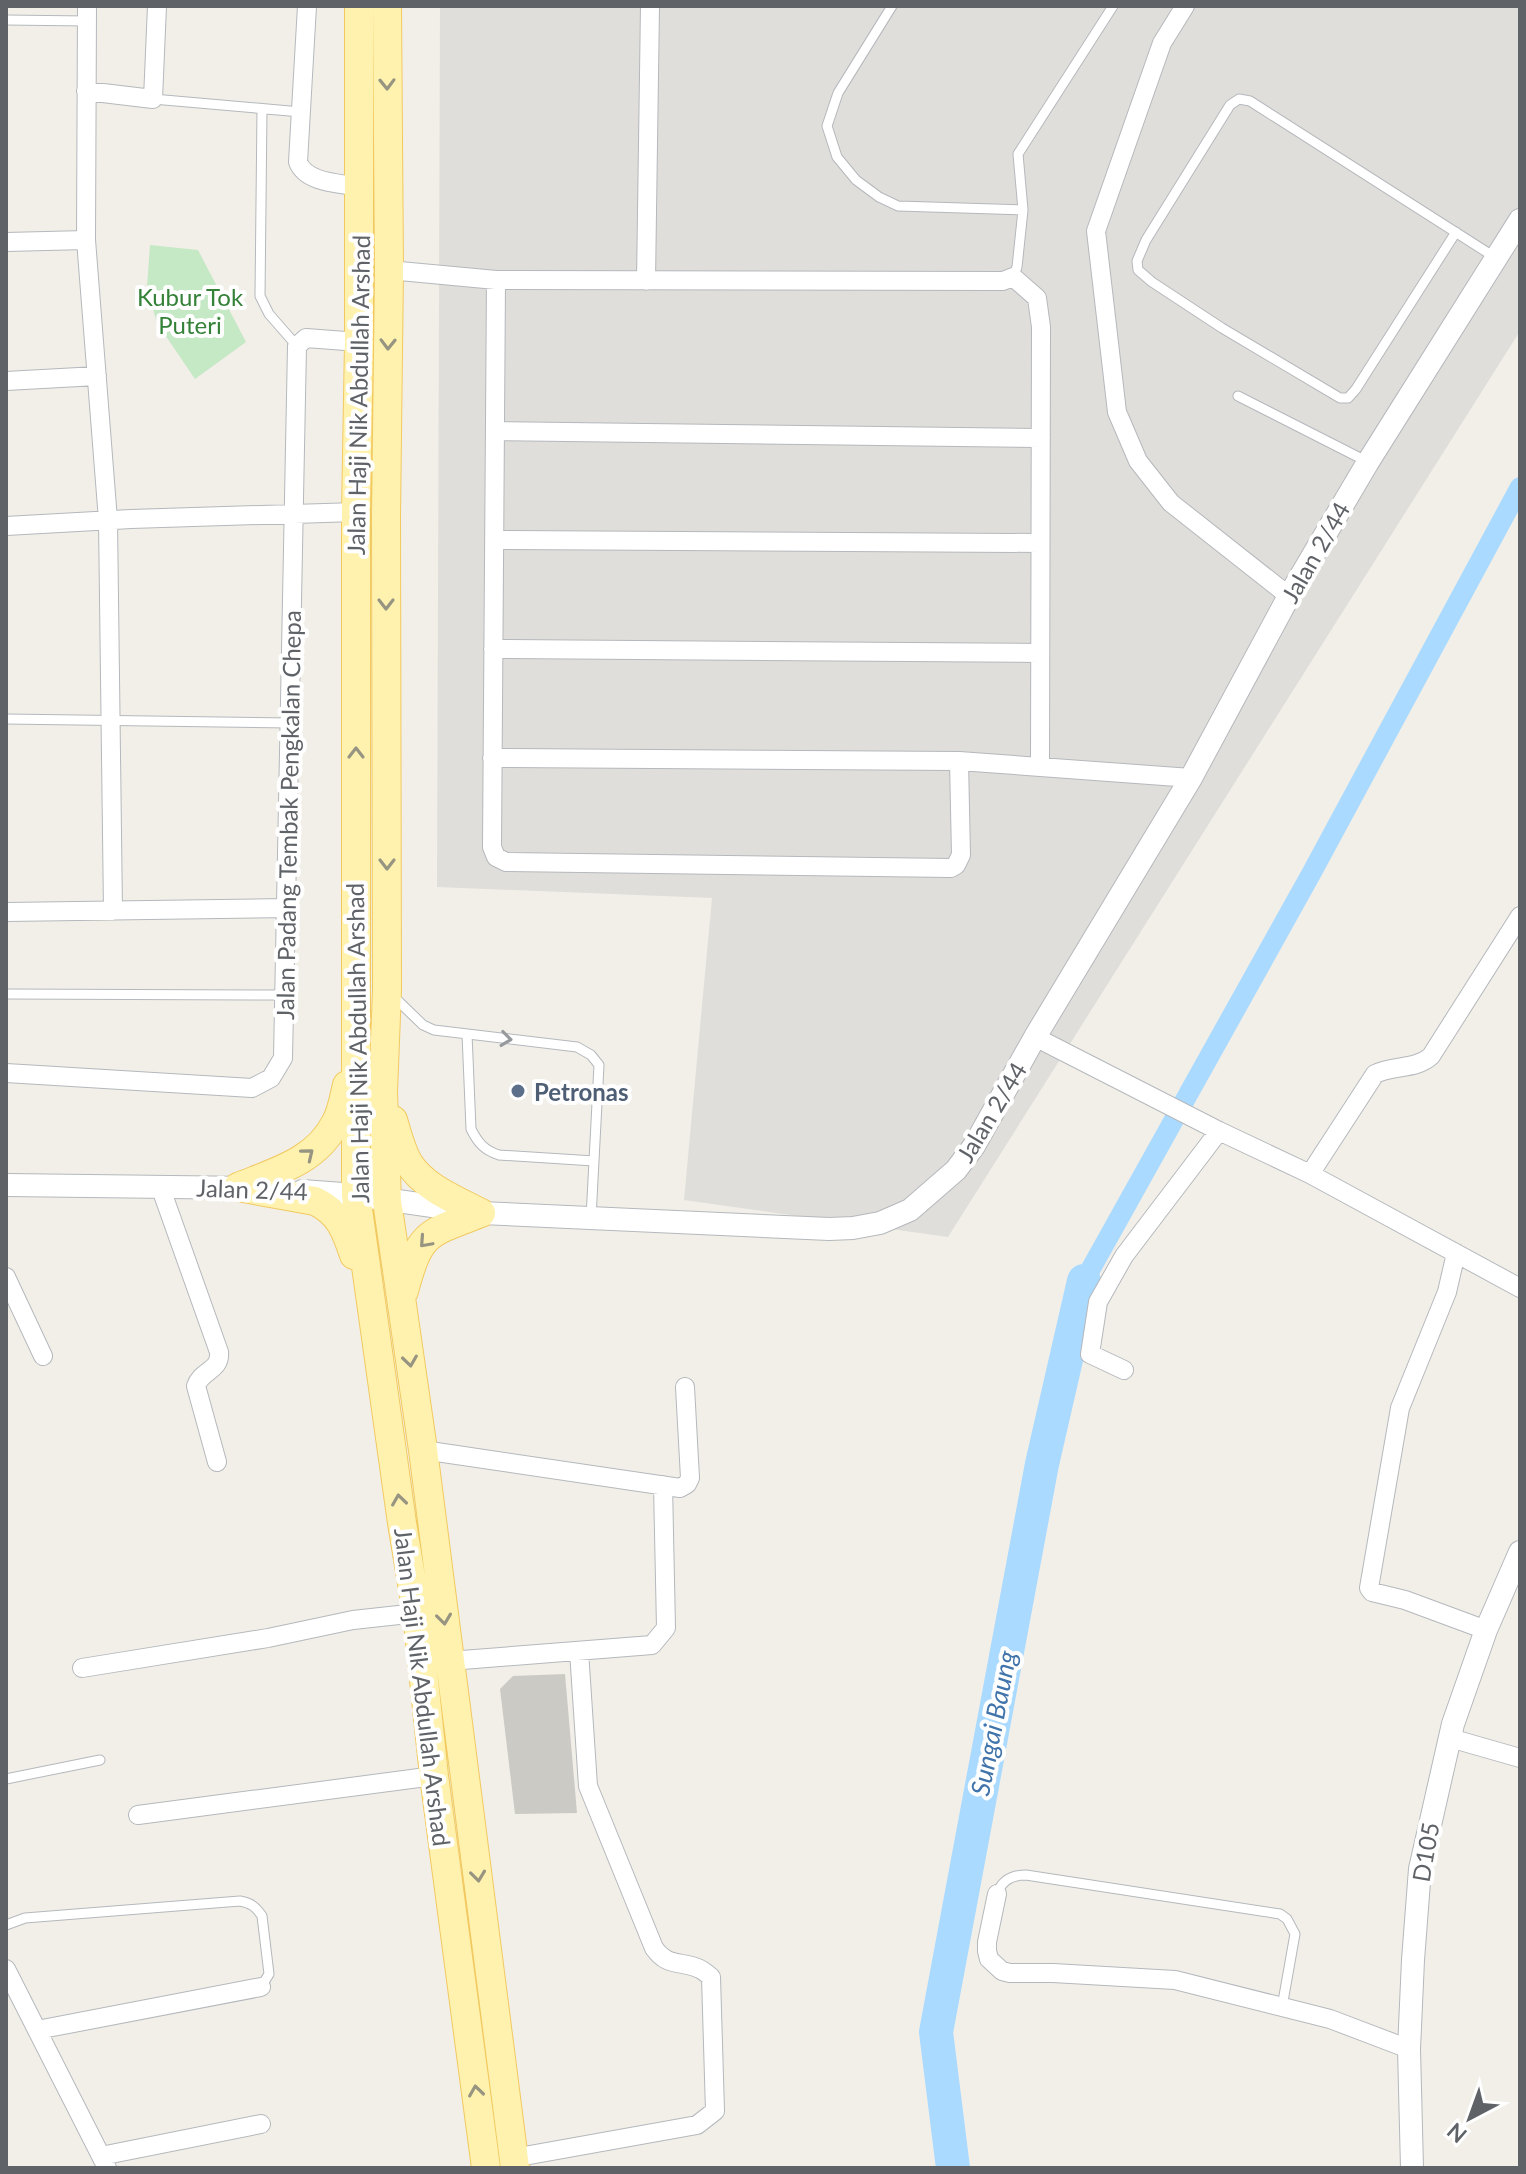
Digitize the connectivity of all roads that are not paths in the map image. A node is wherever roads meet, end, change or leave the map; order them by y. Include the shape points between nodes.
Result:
1 (157, 6) edge
2 (307, 6) edge
3 (359, 6) edge
4 (387, 6) edge
5 (650, 6) edge
6 (892, 6) edge
7 (1113, 6) edge
8 (1185, 6) edge
9 (87, 13) edge
10 (6, 20) edge
11 (86, 91) junction
12 (153, 99) junction
13 (262, 109) junction
14 (301, 112) junction
15 (359, 187) junction
16 (1023, 210) junction
17 (1520, 220) edge
18 (1456, 232) junction
19 (86, 240) junction
20 (6, 242) edge
21 (1496, 258) junction
22 (389, 270) junction
23 (1013, 277) junction
24 (496, 280) junction
25 (646, 281) junction
26 (359, 342) junction
27 (297, 346) junction
28 (97, 376) junction
29 (6, 381) edge
30 (1238, 396) dead end
31 (495, 431) junction
32 (1041, 438) junction
33 (1368, 462) junction
34 (356, 512) junction
35 (294, 514) junction
36 (108, 520) junction
37 (6, 526) edge
38 (494, 540) junction
39 (1040, 543) junction
40 (1289, 596) junction
41 (493, 649) junction
42 (1040, 653) junction
43 (6, 719) edge
44 (111, 720) junction
45 (289, 723) junction
46 (492, 758) junction
47 (959, 761) junction
48 (1040, 767) junction
49 (1191, 778) junction
50 (286, 908) junction
51 (113, 911) junction
52 (6, 912) edge
53 (1520, 916) edge
54 (387, 990) junction
55 (6, 994) edge
56 (284, 995) junction
57 (467, 1034) junction
58 (1035, 1037) junction
59 (355, 1053) junction
60 (6, 1073) edge
61 (383, 1092) junction
62 (1219, 1131) junction
63 (594, 1161) junction
64 (1310, 1174) junction
65 (6, 1185) edge
66 (160, 1186) junction
67 (238, 1187) junction
68 (356, 1195) junction
69 (387, 1201) junction
70 (481, 1213) junction
71 (591, 1218) junction
72 (1456, 1253) junction
73 (6, 1277) edge
74 (1520, 1288) edge
75 (402, 1301) junction
76 (372, 1309) junction
77 (43, 1356) dead end
78 (1124, 1370) dead end
79 (685, 1387) dead end
80 (423, 1450) junction
81 (217, 1462) dead end
82 (663, 1485) junction
83 (1520, 1552) edge
84 (417, 1613) junction
85 (1486, 1630) junction
86 (579, 1651) junction
87 (449, 1661) junction
88 (82, 1668) dead end
89 (1450, 1738) junction
90 (1520, 1758) edge
91 (100, 1760) dead end
92 (434, 1776) junction
93 (6, 1779) edge
94 (138, 1815) dead end
95 (997, 1894) joint
96 (6, 1925) edge
97 (6, 1969) edge
98 (261, 1987) joint
99 (1282, 2007) junction
100 (37, 2030) junction
101 (1409, 2049) junction
102 (261, 2124) dead end
103 (514, 2163) edge
104 (102, 2164) edge
105 (486, 2168) edge
106 (1412, 2168) edge

1 - 12 street
2 - 14 street
3 - 15 main road, Jalan Haji Nik Abdullah Arshad
4 -> 22 main road, Jalan Haji Nik Abdullah Arshad
5 - 25 street
6 - 16 lane via 838,93 827,126 837,157 856,180 898,206
7 - 16 lane via 1019,150
8 - 40 street via 1162,43 1096,231 1117,412 1138,461 1171,503
9 - 10 lane
9 - 11 street
11 - 12 street
11 - 19 street
12 - 13 lane
13 - 14 lane
13 - 27 lane via 260,296
14 - 15 street via 301,170
15 - 26 main road, Jalan Haji Nik Abdullah Arshad
16 - 23 lane
17 - 21 street, Jalan 2/44
18 - 18 lane via 1250,101 1239,99 1230,105 1137,261 1138,270 1152,282 1222,328 1348,398
18 - 21 lane
19 - 20 street
19 - 28 street
21 - 33 street, Jalan 2/44
22 - 24 street
22 -> 54 main road, Jalan Haji Nik Abdullah Arshad
23 - 25 street
23 - 32 street via 1034,294 1039,306
24 - 25 street
24 - 31 street
26 - 27 street via 306,338
26 - 34 main road, Jalan Haji Nik Abdullah Arshad
27 - 35 street, Jalan Padang Tembak Pengkalan Chepa
28 - 29 street
28 - 36 street
30 - 33 lane
31 - 32 street
31 - 38 street
32 - 39 street
33 - 40 street, Jalan 2/44
34 - 35 street
59 -> 34 main road, Jalan Haji Nik Abdullah Arshad
35 - 36 street
35 - 45 street, Jalan Padang Tembak Pengkalan Chepa
36 - 37 street
36 - 44 street
38 - 39 street
38 - 41 street
39 - 42 street
40 - 49 street, Jalan 2/44
41 - 42 street
41 - 46 street
42 - 48 street
43 - 44 lane
44 - 45 lane
44 - 51 street
45 - 50 street, Jalan Padang Tembak Pengkalan Chepa
46 - 47 street
46 - 47 street via 492,847 501,861 946,869 961,855
47 - 48 street
48 - 49 street
49 - 58 street, Jalan 2/44
50 - 51 street
50 - 56 street, Jalan Padang Tembak Pengkalan Chepa
51 - 52 street
53 - 64 street via 1431,1056 1375,1074
54 - 57 lane via 423,1025
54 - 61 main road, Jalan Haji Nik Abdullah Arshad
55 - 56 lane
56 - 60 street, Jalan Padang Tembak Pengkalan Chepa via 283,1058 271,1078 252,1088
57 - 63 lane via 471,1129 478,1142 499,1155
57 -> 63 lane via 577,1047 591,1055 599,1065
58 - 62 street
58 - 71 street, Jalan 2/44 via 956,1170 910,1210 880,1223 829,1229
67 -> 59 main road via 299,1162 326,1138 338,1120
59 - 68 main road, Jalan Haji Nik Abdullah Arshad
61 - 69 main road, Jalan Haji Nik Abdullah Arshad
61 - 70 main road via 416,1173
62 - 64 street
62 - 78 street via 1124,1256 1098,1302 1090,1354
63 - 71 lane
64 - 72 street
65 - 66 street, Jalan 2/44
66 - 67 street, Jalan 2/44
66 - 81 street via 219,1352 216,1366 196,1386
67 - 68 street, Jalan 2/44
67 - 76 main road via 327,1206 345,1227
68 - 69 street, Jalan 2/44
68 - 76 main road, Jalan Haji Nik Abdullah Arshad
69 - 70 street, Jalan 2/44
69 - 75 main road, Jalan Haji Nik Abdullah Arshad
70 - 71 street, Jalan 2/44
70 -> 75 main road via 428,1236 413,1258
72 - 74 street
72 - 85 street via 1447,1292 1400,1408 1369,1588
73 - 77 street
75 -> 80 main road, Jalan Haji Nik Abdullah Arshad
84 -> 76 main road, Jalan Haji Nik Abdullah Arshad
79 - 82 street via 690,1478 680,1488
80 - 82 street
80 -> 87 main road, Jalan Haji Nik Abdullah Arshad
82 - 86 street via 666,1628 652,1645
83 - 85 street, D105
84 - 88 street
84 - 92 main road, Jalan Haji Nik Abdullah Arshad
85 - 89 street, D105
86 - 87 street
86 - 103 street via 588,1786 654,1948 671,1963 711,1977 715,2111 697,2125
87 -> 103 main road, Jalan Haji Nik Abdullah Arshad
89 - 90 street
89 - 101 street, D105 via 1420,1869
91 - 93 lane
92 - 94 street
105 -> 92 main road, Jalan Haji Nik Abdullah Arshad
95 - 99 street via 987,1951 1002,1971 1175,1980
95 - 99 lane via 1010,1877 1026,1875 1280,1914 1295,1934
96 - 98 lane via 25,1918 240,1901 262,1916 269,1974
97 - 100 street
98 - 100 street
99 - 101 street
100 - 104 street
101 - 106 street, D105
102 - 104 street

